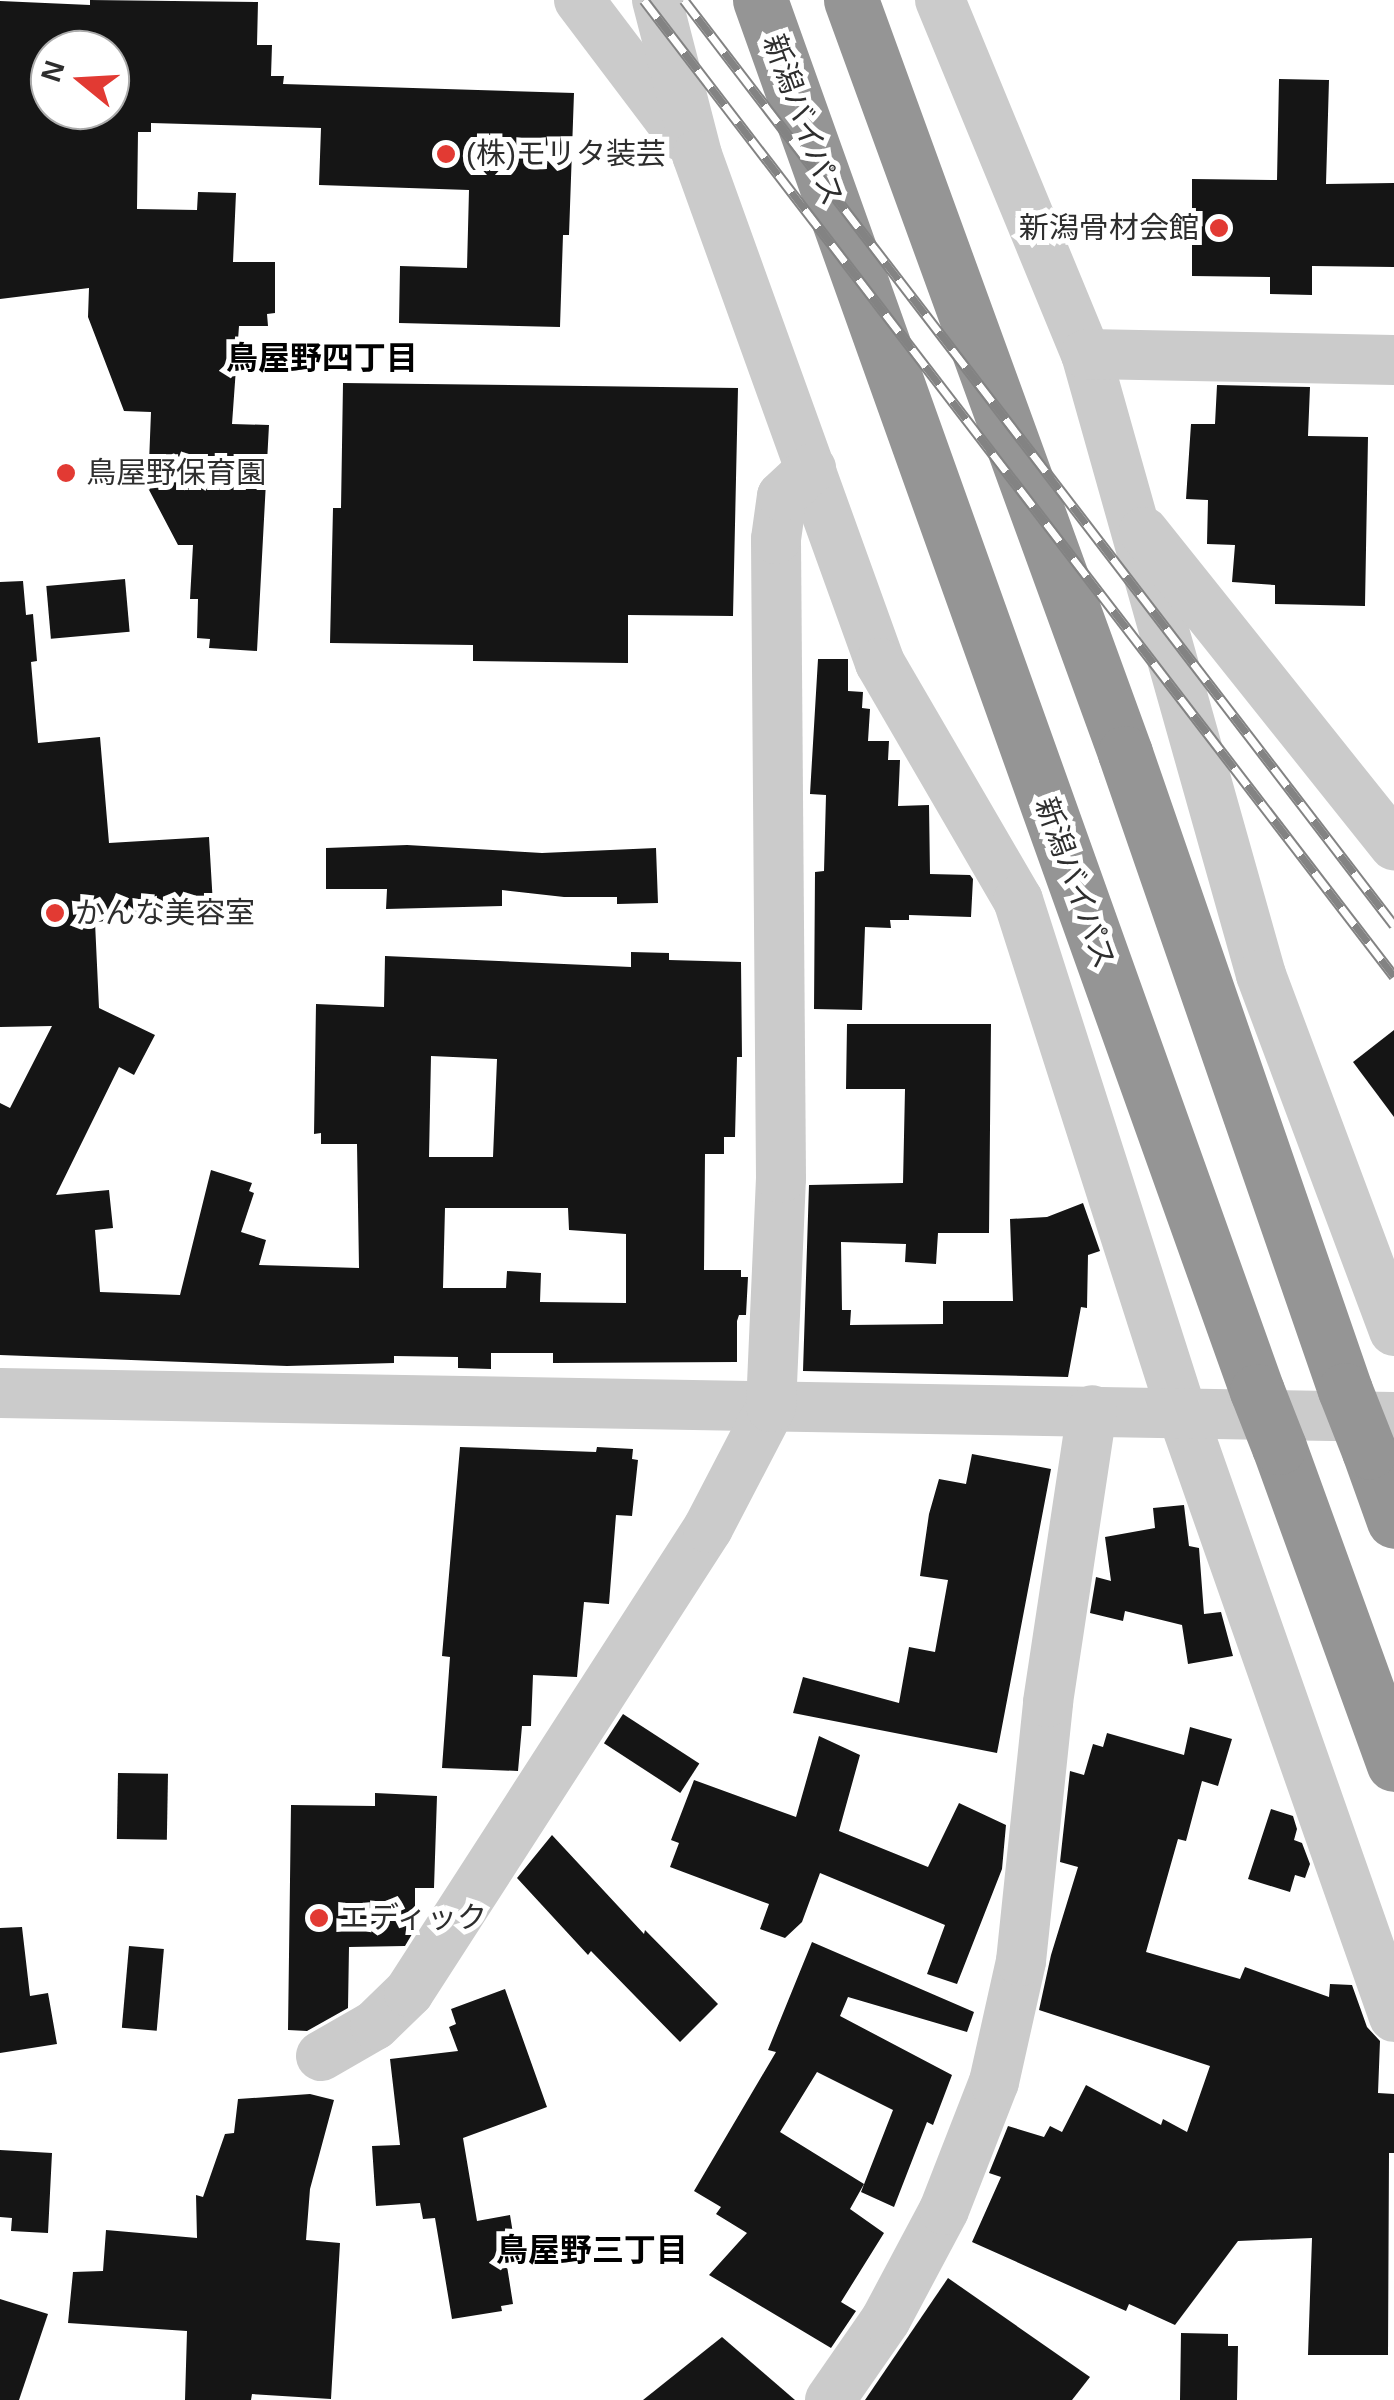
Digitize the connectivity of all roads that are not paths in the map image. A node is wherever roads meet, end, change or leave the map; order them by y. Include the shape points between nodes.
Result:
1 (579, 0) edge
2 (657, 0) edge
3 (760, 0) edge
4 (852, 0) edge
5 (940, 0) edge
6 (697, 156) junction
7 (1086, 354) junction
8 (1394, 360) edge
9 (811, 469) junction
10 (1132, 517) junction
11 (1394, 844) edge
12 (1394, 1332) edge
13 (0, 1394) edge
14 (771, 1407) junction
15 (1092, 1410) junction
16 (1182, 1413) junction
17 (1382, 1434) edge
18 (1394, 1520) edge
19 (1394, 1764) edge
20 (1394, 2017) edge
21 (321, 2056) dead end
22 (830, 2400) edge

1 - 6 street
2 - 6 street
3 - 19 highway, 新潟バイパス, bridge
4 - 17 highway, bridge via 1125,752 1345,1390
5 - 7 street
6 - 9 street
7 - 8 street
7 - 10 street
9 - 14 street via 782,496 776,539 781,1178
9 - 16 street via 880,663 1018,900
10 - 11 street
10 - 12 street via 1260,976
13 - 14 street
14 - 15 street
14 - 21 street via 700,1542 409,1992 375,2026
15 - 16 street
15 - 22 street via 1048,1702 1021,1961 994,2082 944,2210 886,2319
16 - 17 street
16 - 20 street
17 - 18 highway

